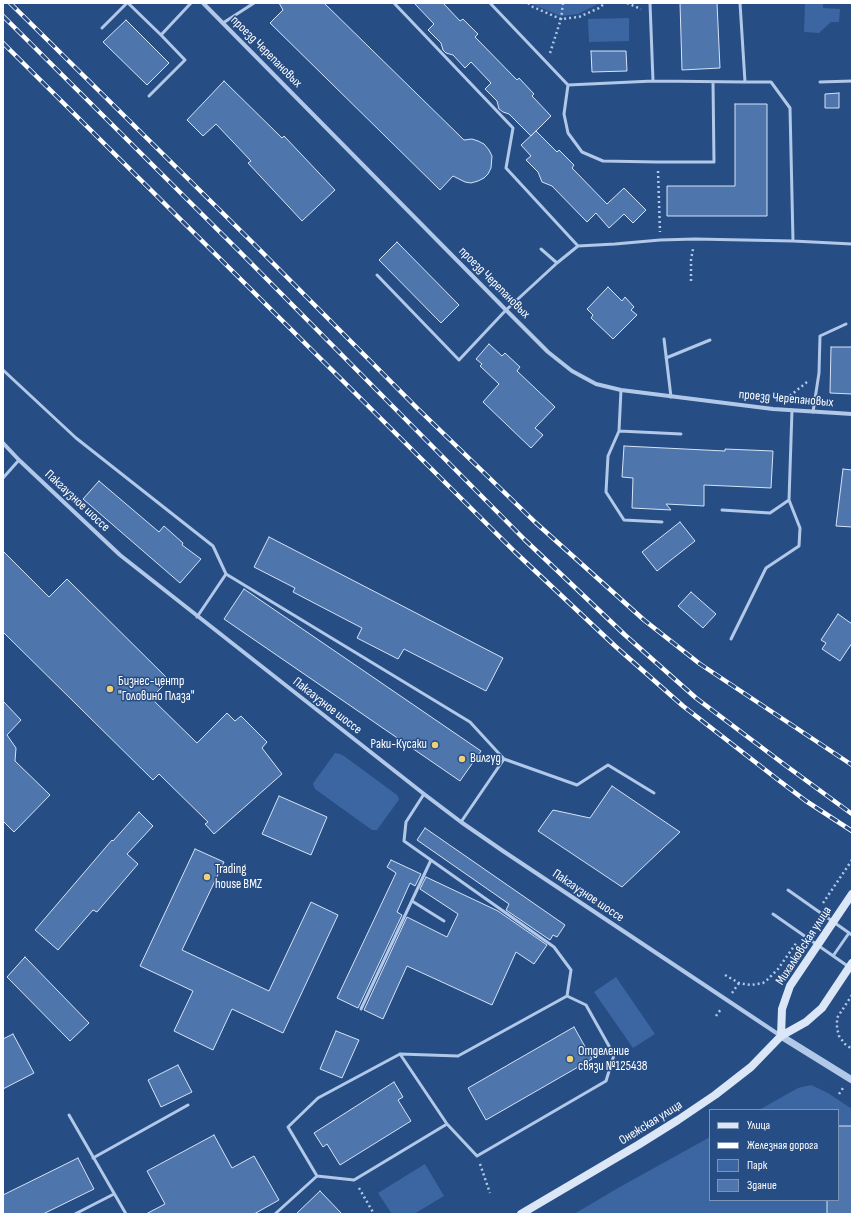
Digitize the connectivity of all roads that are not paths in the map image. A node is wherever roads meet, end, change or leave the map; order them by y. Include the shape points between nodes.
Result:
1 (128, 3) edge
2 (191, 3) edge
3 (204, 3) edge
4 (254, 3) edge
5 (394, 3) edge
6 (490, 3) edge
7 (650, 3) edge
8 (740, 3) edge
9 (223, 23) junction
10 (102, 28) dead end
11 (161, 35) junction
12 (653, 81) junction
13 (852, 81) edge
14 (713, 82) junction
15 (744, 82) junction
16 (820, 82) dead end
17 (568, 85) junction
18 (149, 96) dead end
19 (793, 241) junction
20 (852, 244) edge
21 (578, 246) junction
22 (541, 249) dead end
23 (557, 263) junction
24 (376, 275) dead end
25 (506, 310) junction
26 (846, 324) dead end
27 (664, 339) dead end
28 (710, 340) dead end
29 (666, 358) junction
30 (3, 370) edge
31 (621, 390) junction
32 (671, 397) junction
33 (792, 410) junction
34 (813, 412) junction
35 (852, 414) edge
36 (619, 431) junction
37 (680, 434) dead end
38 (3, 443) edge
39 (19, 460) junction
40 (3, 478) edge
41 (788, 500) junction
42 (722, 510) dead end
43 (662, 522) dead end
44 (226, 574) junction
45 (197, 617) junction
46 (731, 639) dead end
47 (504, 760) junction
48 (654, 793) dead end
49 (424, 794) junction
50 (460, 822) junction
51 (432, 860) junction
52 (788, 890) dead end
53 (852, 894) edge
54 (412, 901) junction
55 (773, 914) dead end
56 (444, 921) dead end
57 (851, 934) edge
58 (833, 956) junction
59 (852, 963) edge
60 (852, 969) edge
61 (567, 996) junction
62 (361, 1009) dead end
63 (781, 1036) junction
64 (400, 1054) junction
65 (852, 1080) edge
66 (188, 1105) dead end
67 (69, 1115) dead end
68 (447, 1124) junction
69 (93, 1158) junction
70 (317, 1176) junction
71 (114, 1194) junction
72 (75, 1214) edge
73 (126, 1214) edge
74 (275, 1214) edge
75 (521, 1214) edge

1 - 10 lane
1 - 11 lane
2 - 11 lane
3 - 9 street, проезд Черепановых
4 - 9 lane
5 - 21 lane via 513,128 506,168
6 - 17 lane
7 - 12 lane
8 - 15 lane
9 - 25 street, проезд Черепановых
11 - 18 lane via 185,60
12 - 14 lane
12 - 17 lane
13 - 16 lane
14 - 15 lane
14 - 17 lane via 714,162 603,161 582,152 568,133 564,114
15 - 19 lane via 771,82 790,108
19 - 20 lane
19 - 21 lane via 695,239
21 - 23 lane
22 - 23 lane
23 - 25 lane
24 - 25 lane via 459,360
25 - 31 street, проезд Черепановых via 548,352 572,371 596,384
26 - 34 lane via 820,336 819,373
27 - 29 lane
28 - 29 lane
29 - 32 lane
30 - 44 lane via 76,438 213,546
31 - 32 street, проезд Черепановых
31 - 36 lane
32 - 33 street, проезд Черепановых
33 - 34 street, проезд Черепановых
33 - 41 lane
34 - 35 street, проезд Черепановых
36 - 37 lane
36 - 43 lane via 608,456 606,492 624,520
38 - 39 street, Пакгаузное шоссе
39 - 40 lane
39 - 45 street, Пакгаузное шоссе via 120,555
41 - 42 lane via 770,513
41 - 46 lane via 800,528 799,546 766,568
44 - 45 lane
44 - 47 lane via 470,722
45 - 49 street, Пакгаузное шоссе
47 - 48 lane via 577,785 608,764
47 - 50 lane
49 - 50 street, Пакгаузное шоссе
49 - 51 lane via 406,822 404,841
50 - 63 street, Пакгаузное шоссе
51 - 54 lane
51 - 61 lane via 554,947 571,970
52 - 57 lane
53 - 63 main road, Михалковская улица via 790,986 782,1009
54 - 56 lane
54 - 62 lane
55 - 58 lane
57 - 58 lane
58 - 60 lane
59 - 63 main road via 822,1008 806,1022
61 - 64 lane via 458,1056
61 - 68 lane via 586,1005 614,1055 606,1081 477,1156
63 - 65 street
63 - 75 main road, Онежская улица via 751,1066 694,1110
64 - 68 lane
64 - 70 lane via 318,1098 288,1127
66 - 69 lane
67 - 69 lane
68 - 70 lane via 354,1180
69 - 71 lane
70 - 74 lane
71 - 72 lane
71 - 73 lane

